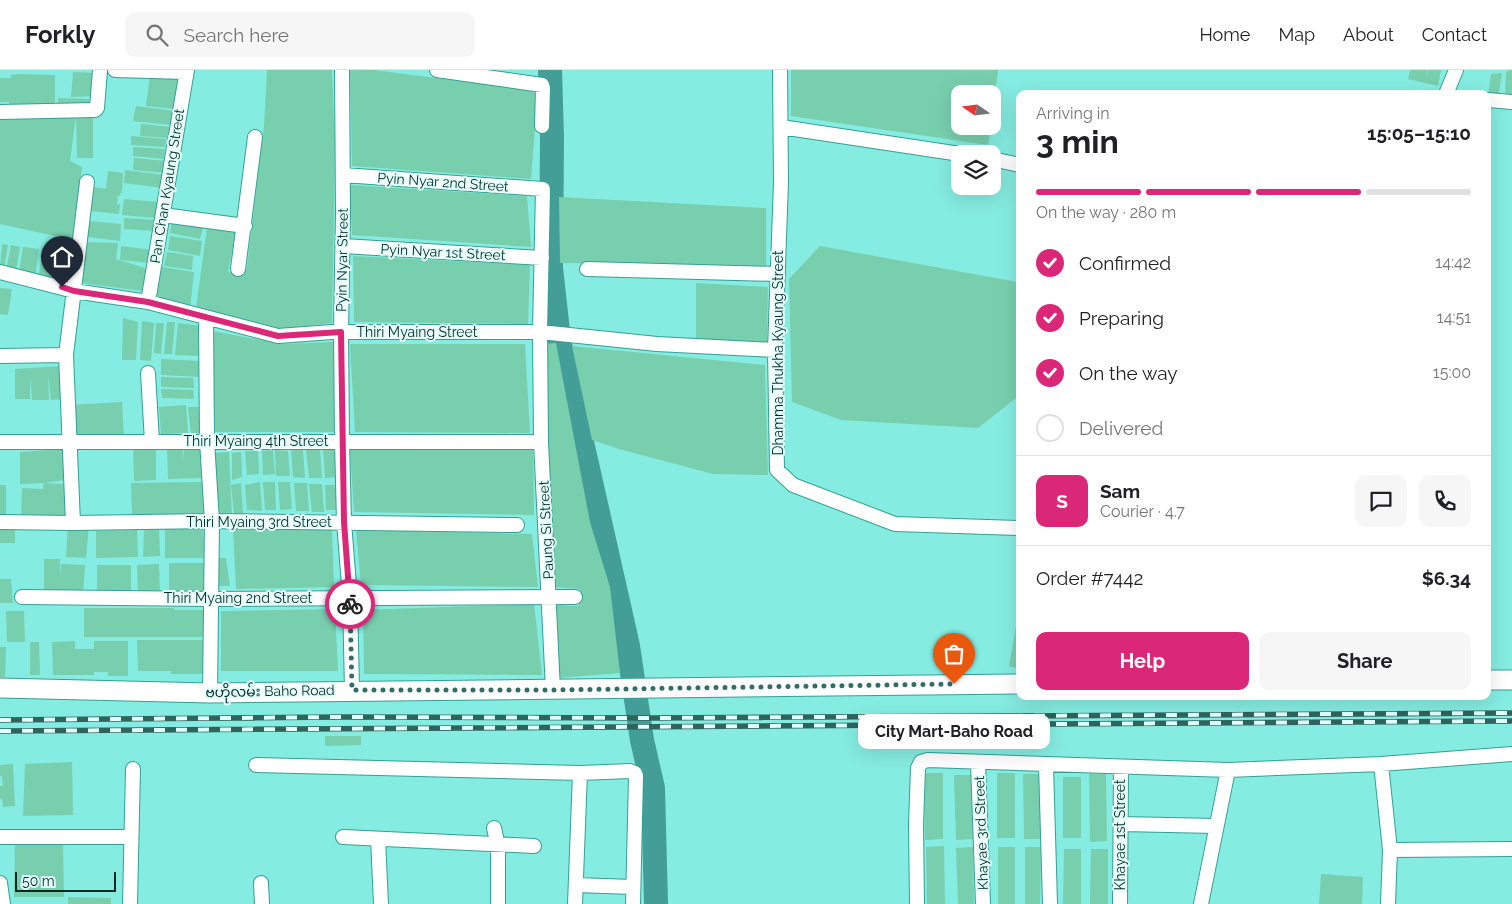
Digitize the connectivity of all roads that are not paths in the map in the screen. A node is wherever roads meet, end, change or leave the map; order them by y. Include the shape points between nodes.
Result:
1 (100, 70) edge
2 (115, 70) edge
3 (342, 70) edge
4 (437, 70) edge
5 (780, 70) edge
6 (1456, 70) edge
7 (187, 71) edge
8 (1448, 90) edge
9 (1491, 100) edge
10 (1512, 102) edge
11 (0, 112) edge
12 (542, 126) dead end
13 (781, 127) junction
14 (255, 137) dead end
15 (951, 153) edge
16 (1001, 161) edge
17 (1016, 164) edge
18 (343, 175) junction
19 (87, 182) dead end
20 (163, 215) junction
21 (245, 226) junction
22 (343, 246) junction
23 (542, 258) junction
24 (238, 269) dead end
25 (587, 269) dead end
26 (0, 272) edge
27 (778, 274) junction
28 (74, 291) junction
29 (148, 302) junction
30 (206, 318) junction
31 (341, 332) junction
32 (552, 333) junction
33 (775, 350) junction
34 (0, 356) edge
35 (66, 356) junction
36 (148, 373) dead end
37 (207, 441) junction
38 (342, 441) junction
39 (0, 442) edge
40 (152, 442) junction
41 (541, 442) junction
42 (71, 443) junction
43 (212, 521) junction
44 (0, 522) edge
45 (344, 522) junction
46 (73, 523) junction
47 (517, 525) dead end
48 (1016, 528) edge
49 (549, 597) junction
50 (575, 597) dead end
51 (22, 598) dead end
52 (350, 598) junction
53 (212, 599) junction
54 (1491, 680) edge
55 (1512, 680) edge
56 (1016, 684) edge
57 (0, 688) edge
58 (352, 690) junction
59 (553, 690) junction
60 (210, 693) junction
61 (1512, 754) edge
62 (978, 762) junction
63 (1046, 764) junction
64 (1381, 764) junction
65 (256, 765) dead end
66 (1121, 767) junction
67 (133, 769) dead end
68 (1228, 770) junction
69 (580, 774) junction
70 (1122, 824) junction
71 (1216, 826) junction
72 (494, 828) dead end
73 (0, 837) edge
74 (131, 837) junction
75 (343, 837) dead end
76 (378, 839) junction
77 (498, 846) junction
78 (534, 846) dead end
79 (1512, 849) edge
80 (1390, 850) junction
81 (0, 883) edge
82 (261, 883) dead end
83 (576, 885) junction
84 (633, 887) junction
85 (4, 904) edge
86 (130, 904) edge
87 (262, 904) edge
88 (381, 904) edge
89 (498, 904) edge
90 (575, 904) edge
91 (633, 904) edge
92 (916, 904) edge
93 (983, 904) edge
94 (1050, 904) edge
95 (1120, 904) edge
96 (1201, 904) edge
97 (1388, 904) edge

1 - 11 street via 95,110
2 - 7 street
3 - 18 street, Pyin Nyar Street
4 - 12 street via 542,85
5 - 13 street, Dhamma Thukha Kyaung Street
6 - 8 street
7 - 20 street, Pan Chan Kyaung Street
9 - 10 street
13 - 15 street
13 - 27 street, Dhamma Thukha Kyaung Street
14 - 21 street
16 - 17 street
18 - 22 street, Pyin Nyar Street
18 - 23 street, Pyin Nyar 2nd Street via 543,189
19 - 28 street
20 - 21 street
20 - 29 street, Pan Chan Kyaung Street
21 - 24 street
22 - 23 street, Pyin Nyar 1st Street
22 - 31 street, Pyin Nyar Street
23 - 32 street
25 - 27 street
26 - 28 street, Thiri Myaing Street
27 - 33 street, Dhamma Thukha Kyaung Street
28 - 29 street, Thiri Myaing Street
28 - 35 street
29 - 30 street, Thiri Myaing Street
30 - 31 street, Thiri Myaing Street via 278,336
30 - 37 street
31 - 32 street, Thiri Myaing Street
31 - 38 street, Pyin Nyar Street
32 - 33 street, Thiri Myaing Street via 657,344
32 - 41 street, Paung Si Street via 542,370
33 - 48 street, Dhamma Thukha Kyaung Street via 777,470 793,485 895,524
34 - 35 street
35 - 42 street
36 - 40 street
37 - 38 street, Thiri Myaing 4th Street
37 - 40 street, Thiri Myaing 4th Street
37 - 43 street
38 - 41 street, Thiri Myaing 4th Street
38 - 45 street, Pyin Nyar Street
39 - 42 street, Thiri Myaing 4th Street
40 - 42 street, Thiri Myaing 4th Street
41 - 49 street, Paung Si Street
42 - 46 street
43 - 45 street, Thiri Myaing 3rd Street
43 - 46 street, Thiri Myaing 3rd Street
43 - 53 street
44 - 46 street, Thiri Myaing 3rd Street
45 - 47 street, Thiri Myaing 3rd Street
45 - 52 street, Pyin Nyar Street
49 - 50 street, Thiri Myaing 2nd Street
49 - 52 street, Thiri Myaing 2nd Street
49 - 59 street, Paung Si Street
51 - 53 street, Thiri Myaing 2nd Street
52 - 53 street, Thiri Myaing 2nd Street
52 - 58 street, Pyin Nyar Street
53 - 60 street
54 - 55 main road
56 - 59 main road, ဗဟိုလမ်း Baho Road
57 - 60 main road, ဗဟိုလမ်း Baho Road
58 - 59 main road, ဗဟိုလမ်း Baho Road
58 - 60 main road, ဗဟိုလမ်း Baho Road
61 - 64 street
62 - 63 street
62 - 92 street via 920,762
62 - 93 street, Khayae 3rd Street
63 - 66 street
63 - 94 street
64 - 68 street
64 - 80 street
65 - 69 street
66 - 68 street
66 - 70 street, Khayae 1st Street
67 - 74 street
68 - 71 street
69 - 83 street
69 - 84 street via 630,770 635,773
70 - 71 street
70 - 95 street, Khayae 1st Street
71 - 96 street
72 - 77 street
73 - 74 street
74 - 86 street
75 - 76 street
76 - 77 street
76 - 88 street
77 - 78 street
77 - 89 street
79 - 80 street
80 - 97 street
81 - 85 street
82 - 87 street
83 - 84 street
83 - 90 street
84 - 91 street

